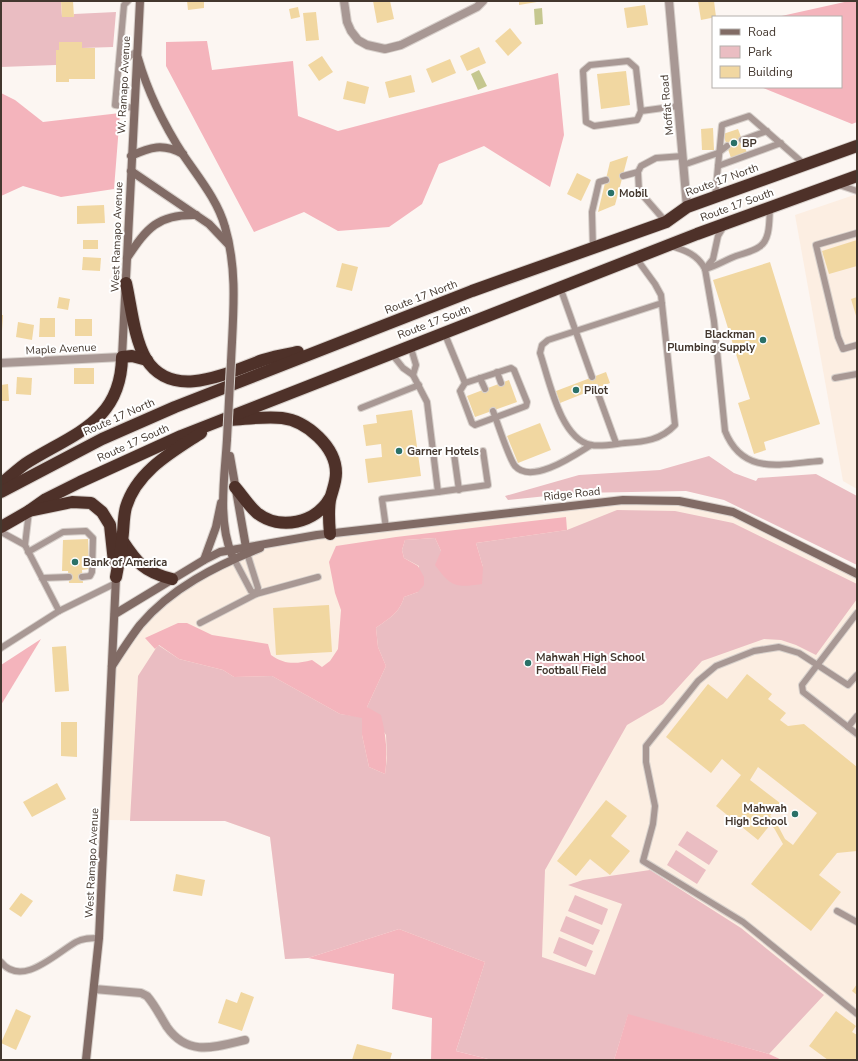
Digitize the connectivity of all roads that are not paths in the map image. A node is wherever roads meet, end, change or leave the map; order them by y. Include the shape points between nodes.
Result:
1 (128, 1) edge
2 (140, 1) edge
3 (344, 1) edge
4 (483, 1) edge
5 (668, 1) edge
6 (136, 51) junction
7 (119, 64) junction
8 (678, 106) junction
9 (134, 108) junction
10 (641, 111) junction
11 (766, 131) junction
12 (742, 140) dead end
13 (780, 143) junction
14 (727, 146) dead end
15 (857, 146) edge
16 (718, 153) junction
17 (183, 154) junction
18 (131, 156) junction
19 (682, 156) junction
20 (804, 164) junction
21 (683, 165) junction
22 (718, 166) junction
23 (131, 171) junction
24 (638, 172) junction
25 (623, 176) dead end
26 (857, 176) edge
27 (606, 180) dead end
28 (836, 183) junction
29 (857, 191) edge
30 (715, 197) junction
31 (687, 207) junction
32 (770, 207) junction
33 (198, 215) junction
34 (666, 222) junction
35 (725, 224) junction
36 (857, 233) edge
37 (669, 245) junction
38 (229, 247) junction
39 (592, 249) junction
40 (636, 258) junction
41 (127, 259) junction
42 (705, 269) junction
43 (126, 283) junction
44 (560, 287) junction
45 (662, 304) junction
46 (576, 331) junction
47 (444, 332) junction
48 (342, 341) junction
49 (410, 345) junction
50 (857, 346) edge
51 (391, 352) junction
52 (122, 357) junction
53 (147, 360) junction
54 (1, 363) edge
55 (497, 372) junction
56 (857, 374) edge
57 (413, 375) junction
58 (592, 377) dead end
59 (480, 378) junction
60 (835, 378) dead end
61 (465, 383) junction
62 (502, 383) dead end
63 (419, 384) junction
64 (596, 388) dead end
65 (485, 390) dead end
66 (361, 408) dead end
67 (494, 414) junction
68 (220, 420) junction
69 (227, 439) junction
70 (616, 444) junction
71 (591, 445) junction
72 (483, 451) dead end
73 (454, 454) dead end
74 (820, 461) dead end
75 (225, 476) junction
76 (1, 484) edge
77 (235, 486) junction
78 (459, 490) junction
79 (1, 492) edge
80 (438, 492) junction
81 (331, 495) junction
82 (29, 511) junction
83 (1, 527) edge
84 (386, 528) junction
85 (1, 532) edge
86 (330, 534) junction
87 (122, 540) junction
88 (25, 545) junction
89 (230, 550) junction
90 (247, 550) junction
91 (28, 552) junction
92 (234, 559) junction
93 (204, 560) junction
94 (857, 574) edge
95 (69, 577) dead end
96 (82, 577) dead end
97 (42, 578) junction
98 (318, 578) dead end
99 (172, 579) junction
100 (116, 580) junction
101 (256, 594) junction
102 (59, 611) junction
103 (115, 614) junction
104 (856, 616) edge
105 (200, 623) dead end
106 (1, 648) edge
107 (818, 665) junction
108 (112, 666) junction
109 (857, 675) edge
110 (857, 716) edge
111 (848, 727) junction
112 (857, 734) edge
113 (837, 911) dead end
114 (857, 922) edge
115 (99, 938) junction
116 (1, 962) edge
117 (94, 989) junction
118 (857, 1014) edge
119 (245, 1040) dead end
120 (86, 1060) edge

1 - 7 lane via 124,5
2 - 6 street, W. Ramapo Avenue
3 - 4 street via 347,22 358,40 385,49 401,45
5 - 8 street, Moffat Road
6 - 7 lane
6 - 9 street, W. Ramapo Avenue
6 - 17 street, West Ramapo Avenue via 153,100
7 - 9 lane via 116,105
8 - 10 lane
8 - 19 street, Moffat Road
9 - 18 street, W. Ramapo Avenue
10 - 10 lane via 637,120 594,126 586,122 583,71 590,65 628,62 636,68
11 - 12 lane
11 - 13 lane
11 - 16 lane via 749,116 722,125
13 - 20 lane
13 - 22 lane
14 - 16 lane
15 - 20 highway, Route 17 North
16 - 21 lane
16 - 22 lane
17 - 18 street via 174,149 158,146
17 - 38 street, West Ramapo Avenue via 220,215
18 - 23 street, W. Ramapo Avenue
19 - 21 street, Moffat Road
19 - 24 lane via 656,158 642,166
20 - 30 highway, Route 17 North
21 - 31 street, Moffat Road
22 - 30 lane
23 - 33 street, West Ramapo Avenue
23 - 41 street, West Ramapo Avenue
24 - 25 lane
24 - 34 lane via 639,191
26 - 28 highway, Route 17 South
27 - 39 lane via 599,182 592,212
28 - 29 lane
28 - 32 highway, Route 17 South
30 - 31 highway, Route 17 North
31 - 34 highway, Route 17 North
32 - 35 highway, Route 17 South
32 - 42 lane via 768,231 765,242 760,247
33 - 38 street, West Ramapo Avenue via 215,229
33 - 41 street via 177,215 158,222 142,236
34 - 39 highway, Route 17 North
35 - 37 highway, Route 17 South
35 - 42 lane via 718,236 713,259
36 - 50 lane via 816,245 838,337 844,349
37 - 40 highway, Route 17 South
37 - 42 lane via 684,249 695,256
38 - 69 street, West Ramapo Avenue, bridge via 234,277
39 - 48 highway, Route 17 North via 472,291
40 - 44 highway, Route 17 South
40 - 45 lane via 656,284
41 - 43 street, West Ramapo Avenue
42 - 74 lane via 714,321 725,431 730,443 750,461 767,465
43 - 52 street, West Ramapo Avenue
43 - 53 highway
44 - 46 lane
44 - 47 highway, Route 17 South
45 - 46 lane
45 - 70 lane via 675,425 667,434 646,441
46 - 58 lane
46 - 71 lane via 548,340 540,353 564,424 574,437
47 - 49 highway, Route 17 South
47 - 61 lane
48 - 53 highway via 265,360 204,381 176,380 162,374
48 - 79 highway, Route 17 North via 139,422 67,456
49 - 51 highway, Route 17 South
49 - 57 lane via 416,364
51 - 57 lane via 403,368
51 - 68 highway, Route 17 South
52 - 53 highway via 132,356
52 - 54 street, Maple Avenue
52 - 76 highway via 122,374 117,391 103,413 76,435 25,464
55 - 59 lane
55 - 62 lane
55 - 67 lane via 512,368 527,402 526,406
56 - 60 lane
57 - 63 lane
59 - 61 lane
59 - 65 lane
61 - 67 lane via 460,391 472,423 475,425
63 - 66 lane
63 - 80 lane via 427,402
64 - 70 lane
67 - 71 lane via 515,466 526,472 542,471 570,459
68 - 81 highway via 283,418 307,428 322,442 334,461 336,474
68 - 82 highway, Route 17 South via 112,466 46,499
68 - 87 highway via 158,462 142,479 126,506
69 - 75 street
69 - 77 street, West Ramapo Avenue
70 - 71 lane
72 - 78 lane via 488,486
73 - 78 lane
75 - 89 street via 226,530
75 - 93 street via 216,527
77 - 81 highway via 258,513 282,523 301,521 313,515 324,507
77 - 90 street, West Ramapo Avenue
78 - 80 lane
80 - 84 lane via 382,499
81 - 86 highway
82 - 83 highway
82 - 88 lane
82 - 100 highway via 79,501 97,506 110,525
84 - 86 street, Ridge Road
84 - 94 street, Ridge Road via 623,500 679,501 733,512
85 - 88 lane
86 - 90 street, Ridge Road via 275,542
87 - 99 highway via 143,567 154,574
87 - 100 highway
88 - 91 lane
89 - 90 street
89 - 92 street
89 - 93 street
90 - 92 street
90 - 101 lane via 258,588
91 - 96 lane via 63,532 86,531 93,538 92,572 90,576
91 - 97 lane
92 - 101 lane via 251,591
92 - 108 street via 206,573 166,602 141,624
93 - 99 street
95 - 97 lane
97 - 102 lane
98 - 101 lane
99 - 103 street
100 - 102 lane
100 - 103 street, West Ramapo Avenue
101 - 105 lane
102 - 106 lane
103 - 108 street, West Ramapo Avenue
104 - 107 lane
107 - 109 lane via 848,685
107 - 111 lane via 802,685 803,692
107 - 118 lane via 799,653 779,647 754,652 716,666 698,681 646,746 646,762 655,806 643,861 743,922
108 - 115 street, West Ramapo Avenue
110 - 111 lane
111 - 112 lane
113 - 114 lane
115 - 116 lane via 76,942 30,970 15,973 6,969
115 - 117 street, West Ramapo Avenue
117 - 119 street via 141,992 151,1000 168,1028 186,1045 207,1048
117 - 120 street, West Ramapo Avenue

